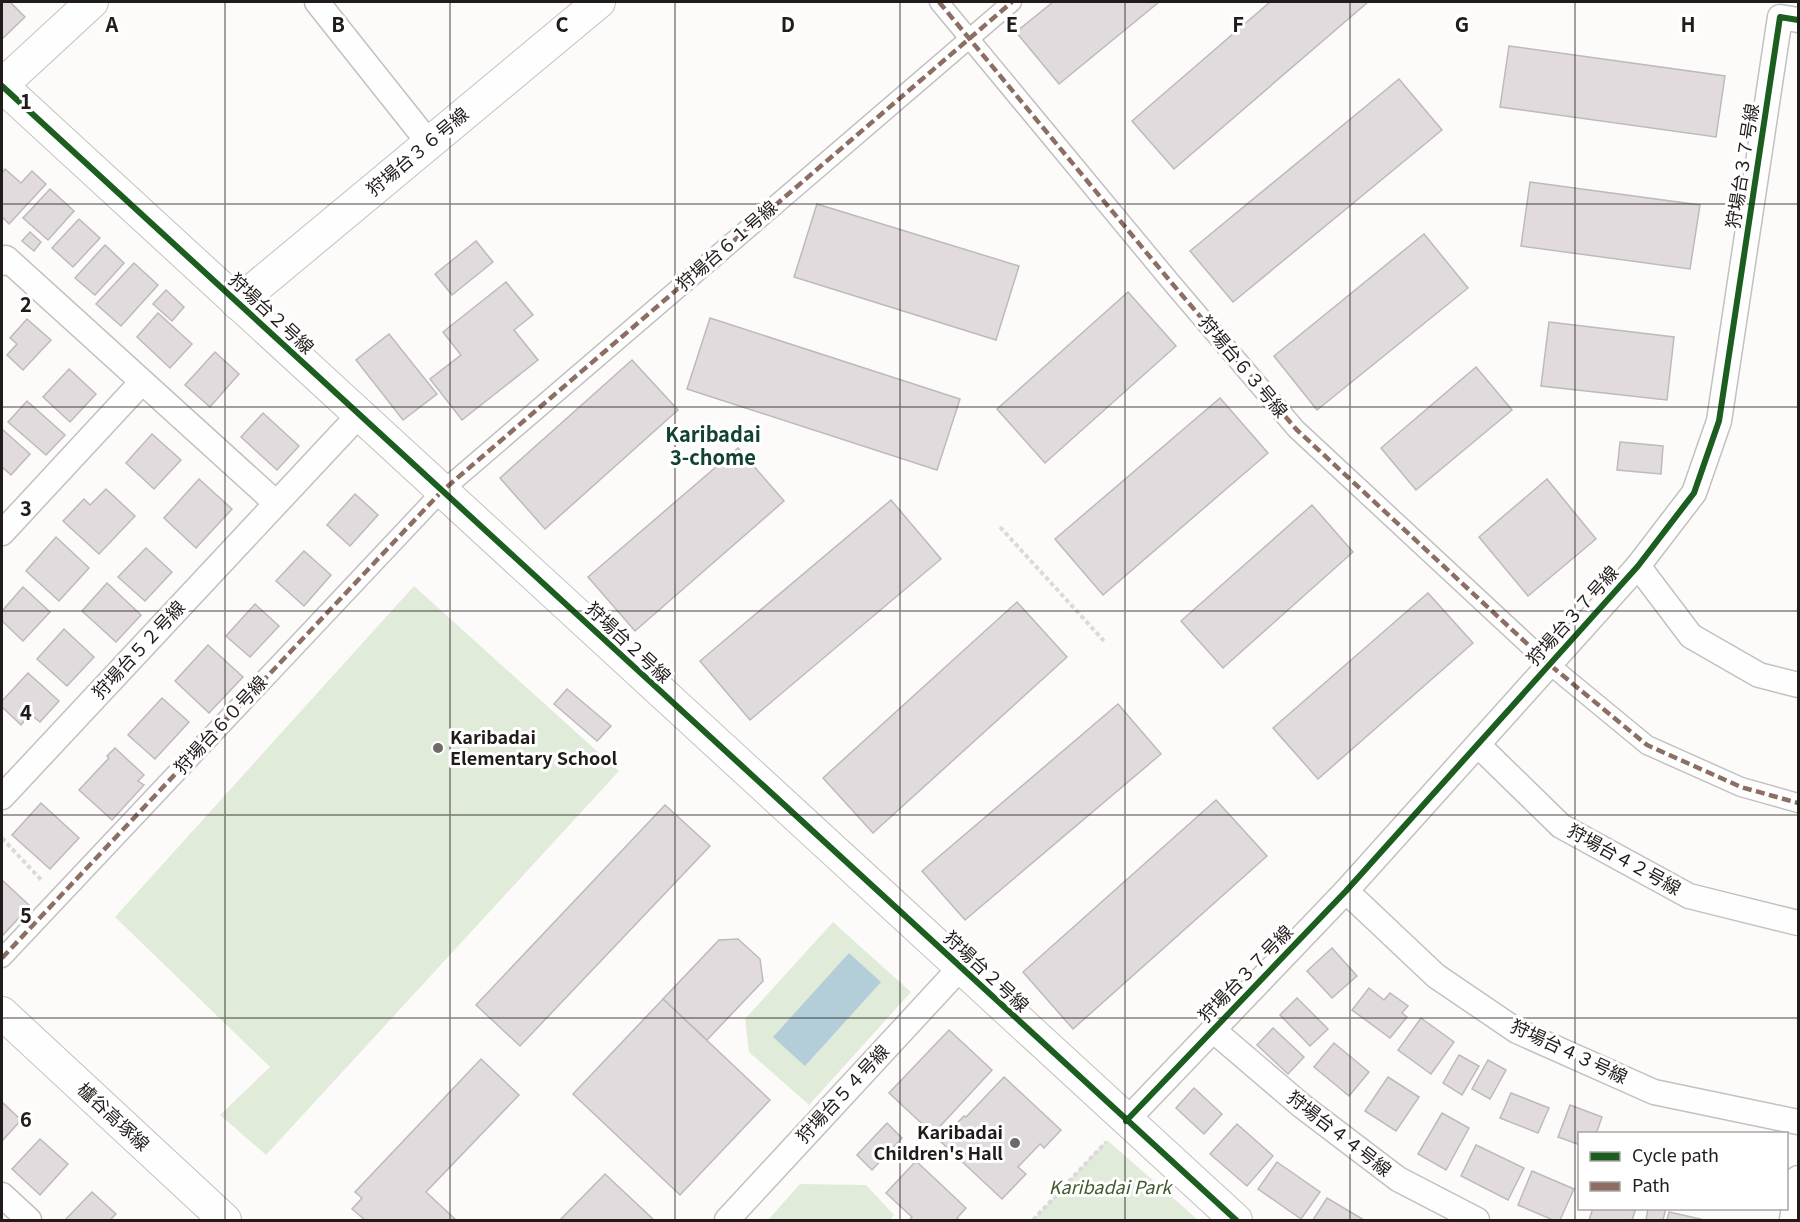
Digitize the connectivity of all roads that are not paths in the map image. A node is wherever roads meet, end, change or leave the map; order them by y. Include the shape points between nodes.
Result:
1 (92, 2) edge
2 (317, 2) edge
3 (599, 2) edge
4 (939, 2) edge
5 (1012, 2) edge
6 (1798, 20) edge
7 (969, 38) junction
8 (2, 86) edge
9 (429, 143) junction
10 (2, 263) edge
11 (237, 303) junction
12 (142, 382) junction
13 (359, 415) junction
14 (441, 492) junction
15 (276, 503) junction
16 (2, 533) edge
17 (1638, 566) junction
18 (1550, 665) junction
19 (1798, 685) edge
20 (1478, 745) junction
21 (2, 797) edge
22 (1798, 803) edge
23 (1346, 891) junction
24 (1798, 923) edge
25 (2, 958) edge
26 (960, 968) junction
27 (2, 1013) edge
28 (1213, 1030) junction
29 (1126, 1121) junction
30 (1798, 1122) edge
31 (1798, 1178) edge
32 (2, 1195) edge
33 (29, 1221) edge
34 (225, 1221) edge
35 (727, 1221) edge
36 (1236, 1221) edge
37 (1477, 1221) edge
38 (1792, 1221) edge

1 - 8 street
2 - 9 street
3 - 9 street, 狩場台３６号線
4 - 7 street, 狩場台６３号線
5 - 7 street, 狩場台６１号線
6 - 17 street, 狩場台３７号線 via 1780,17 1719,421 1694,493
7 - 14 street, 狩場台６１号線
7 - 18 street, 狩場台６３号線 via 1296,429
8 - 11 street, 狩場台２号線
9 - 11 street, 狩場台３６号線
10 - 12 street via 6,258
11 - 13 street, 狩場台２号線
12 - 15 street
12 - 16 street
13 - 14 street, 狩場台２号線
13 - 15 street, 狩場台５２号線
14 - 25 street, 狩場台６０号線
14 - 26 street, 狩場台２号線
15 - 21 street, 狩場台５２号線
17 - 18 street, 狩場台３７号線
17 - 19 street via 1691,636 1759,675
18 - 20 street, 狩場台３７号線
18 - 22 street, 狩場台６３号線 via 1647,745 1741,787
20 - 23 street, 狩場台３７号線
20 - 24 street, 狩場台４２号線 via 1561,826 1689,896
23 - 28 street, 狩場台３７号線
23 - 30 street, 狩場台４３号線 via 1436,976 1518,1031 1654,1092
26 - 29 street, 狩場台２号線
26 - 35 street, 狩場台５４号線
27 - 34 street, 櫨谷高塚線
28 - 29 street, 狩場台３７号線
28 - 37 street, 狩場台４４号線 via 1302,1106 1398,1179
29 - 36 street, 狩場台２号線
31 - 38 street
32 - 33 street

